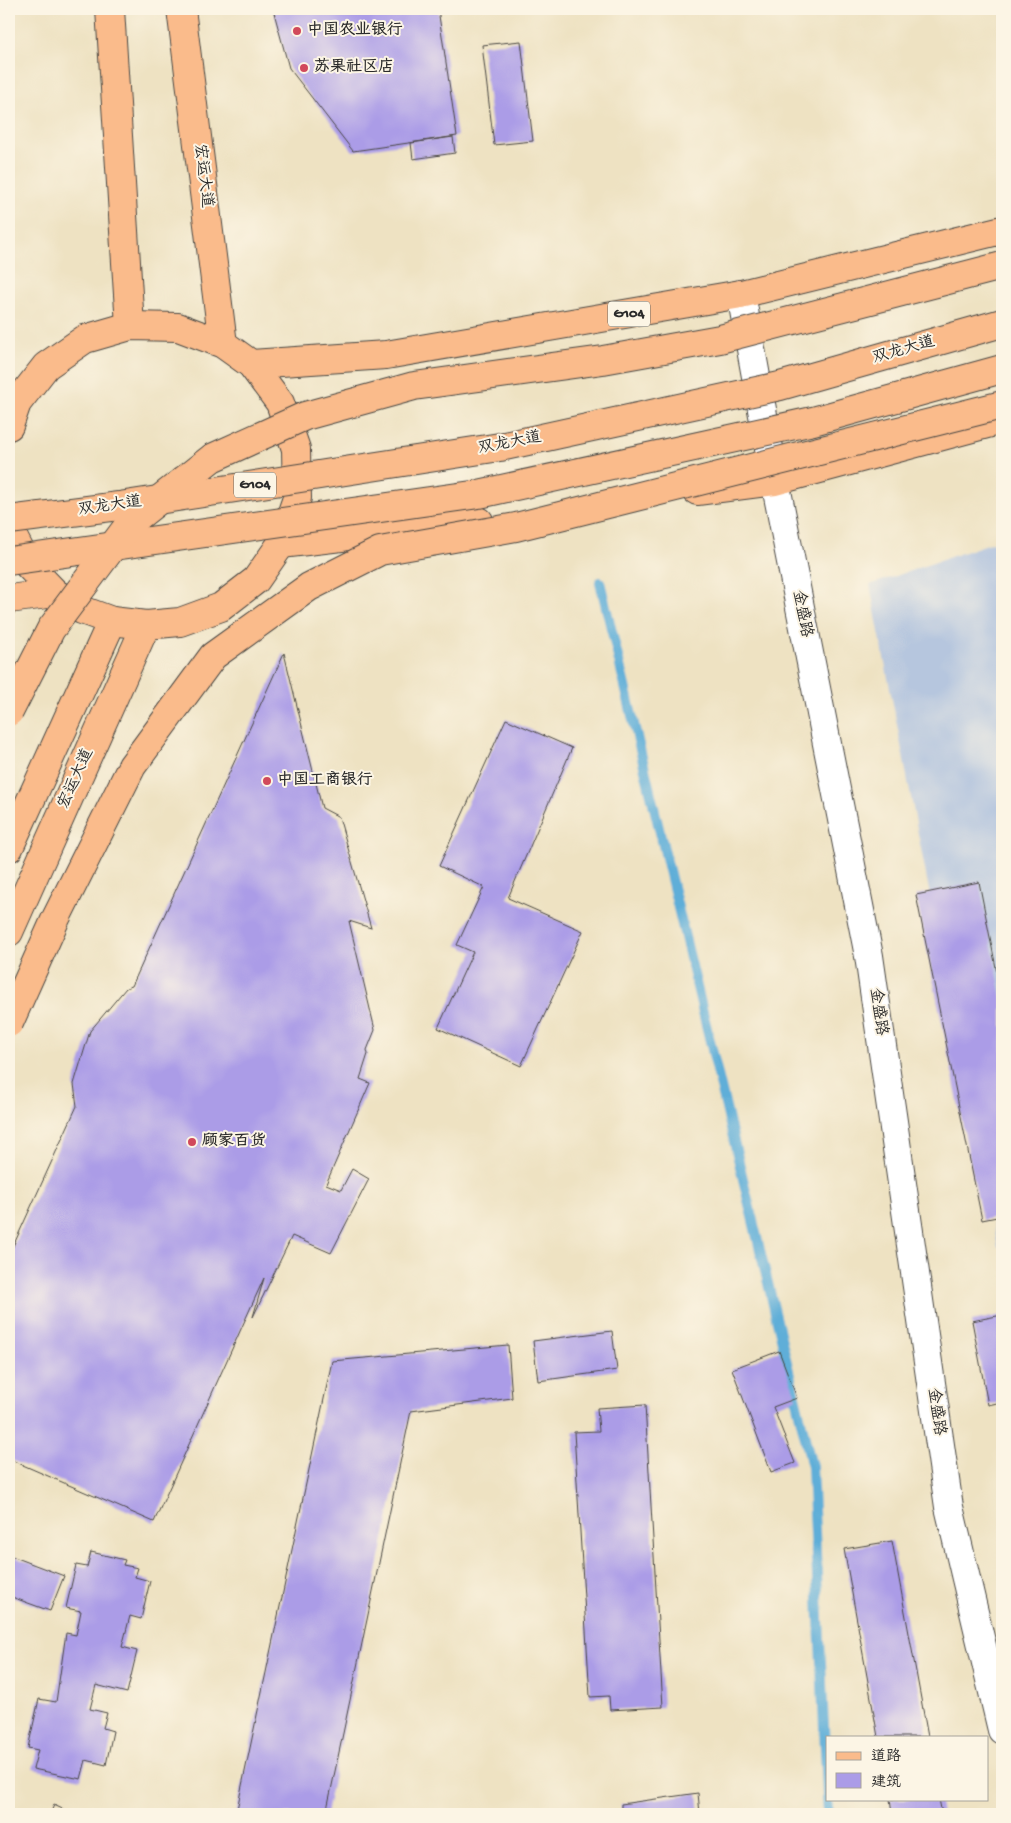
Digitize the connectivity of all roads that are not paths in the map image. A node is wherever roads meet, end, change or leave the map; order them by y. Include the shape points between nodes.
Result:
1 (110, 9) edge
2 (180, 9) edge
3 (1002, 230) edge
4 (1002, 266) edge
5 (742, 294) junction
6 (1002, 323) edge
7 (130, 326) junction
8 (223, 344) junction
9 (251, 364) junction
10 (1002, 369) edge
11 (1002, 406) edge
12 (1002, 420) edge
13 (9, 426) edge
14 (774, 481) junction
15 (9, 520) edge
16 (9, 529) edge
17 (281, 544) junction
18 (9, 561) edge
19 (55, 593) junction
20 (9, 600) edge
21 (112, 621) junction
22 (146, 625) junction
23 (9, 712) edge
24 (9, 848) edge
25 (9, 932) edge
26 (9, 1023) edge
27 (1002, 1730) edge

1 - 7 main road
2 - 8 main road, 宏运大道
3 - 5 main road, G104
4 - 23 main road, bridge via 720,339 603,360 414,386 305,416 279,427 212,458 131,522 50,629
5 - 9 main road, G104 via 386,356
5 - 14 street, 金盛路
6 - 15 main road, 双龙大道 / G104, bridge via 780,386 500,447
7 - 8 main road via 178,327
7 - 13 main road via 85,339 46,366 17,403
8 - 9 main road
9 - 17 main road via 280,403 296,449 297,498
10 - 18 main road, bridge via 813,421 479,494
11 - 26 main road, bridge via 516,528 380,551 309,587 213,656 132,766 56,918
12 - 14 main road
14 - 17 main road via 447,526
14 - 27 street, 金盛路 via 869,956 949,1507
16 - 19 main road via 27,564
17 - 22 main road via 256,580 221,607 180,622
19 - 20 main road
19 - 21 main road via 82,610
21 - 22 main road
21 - 24 main road, 宏运大道
22 - 25 main road, 宏运大道

